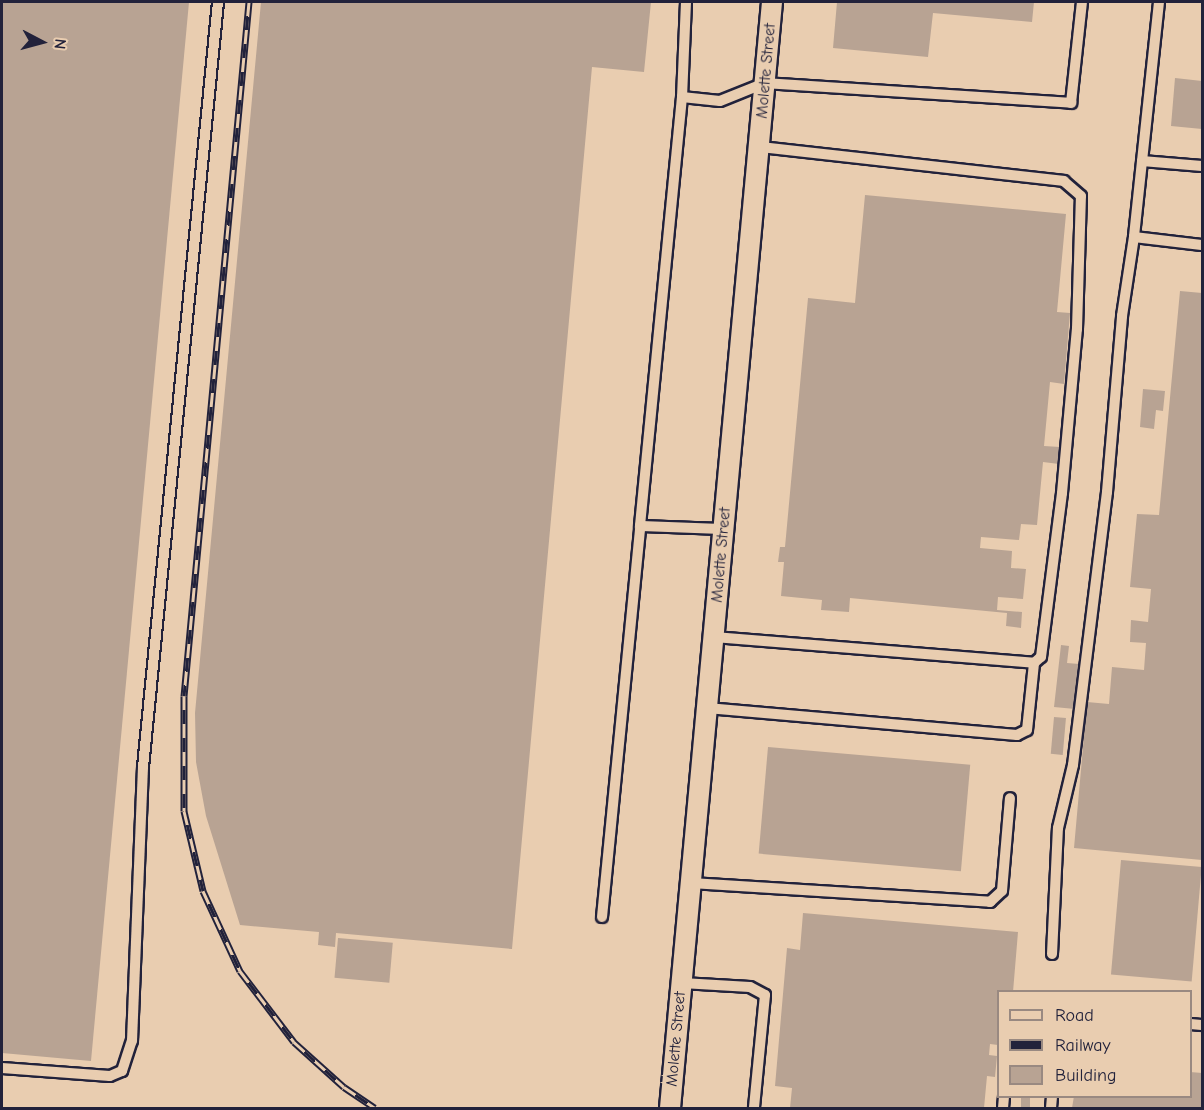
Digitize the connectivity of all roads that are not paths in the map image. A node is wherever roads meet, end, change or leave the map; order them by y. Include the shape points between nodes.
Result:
1 (218, 2) edge
2 (686, 2) edge
3 (772, 2) edge
4 (1082, 2) edge
5 (1159, 2) edge
6 (765, 83) junction
7 (682, 97) junction
8 (759, 147) junction
9 (1142, 160) junction
10 (1203, 166) edge
11 (1134, 237) junction
12 (1203, 245) edge
13 (640, 526) junction
14 (723, 529) junction
15 (714, 637) junction
16 (1034, 663) junction
17 (707, 708) junction
18 (1010, 798) dead end
19 (691, 883) junction
20 (602, 917) dead end
21 (1052, 954) dead end
22 (682, 983) junction
23 (2, 1068) edge
24 (670, 1108) edge
25 (754, 1108) edge

1 - 23 lane via 143,767 132,1041 122,1071 111,1076
2 - 7 lane
3 - 6 street, Molette Street
4 - 6 lane via 1071,103
5 - 9 lane
6 - 7 lane via 720,101
6 - 8 street, Molette Street
7 - 13 lane
8 - 14 street, Molette Street
8 - 16 lane via 1064,181 1082,196 1077,329 1062,493 1041,657
9 - 10 lane
9 - 11 lane
11 - 12 lane
11 - 21 lane via 1073,765 1058,828
13 - 14 lane
13 - 20 lane
14 - 15 street, Molette Street
15 - 16 lane
15 - 17 street, Molette Street
16 - 17 lane via 1027,730 1017,735
17 - 19 street, Molette Street
18 - 19 lane via 1002,891 990,902
19 - 22 street, Molette Street
22 - 24 street, Molette Street
22 - 25 lane via 750,987 765,995

